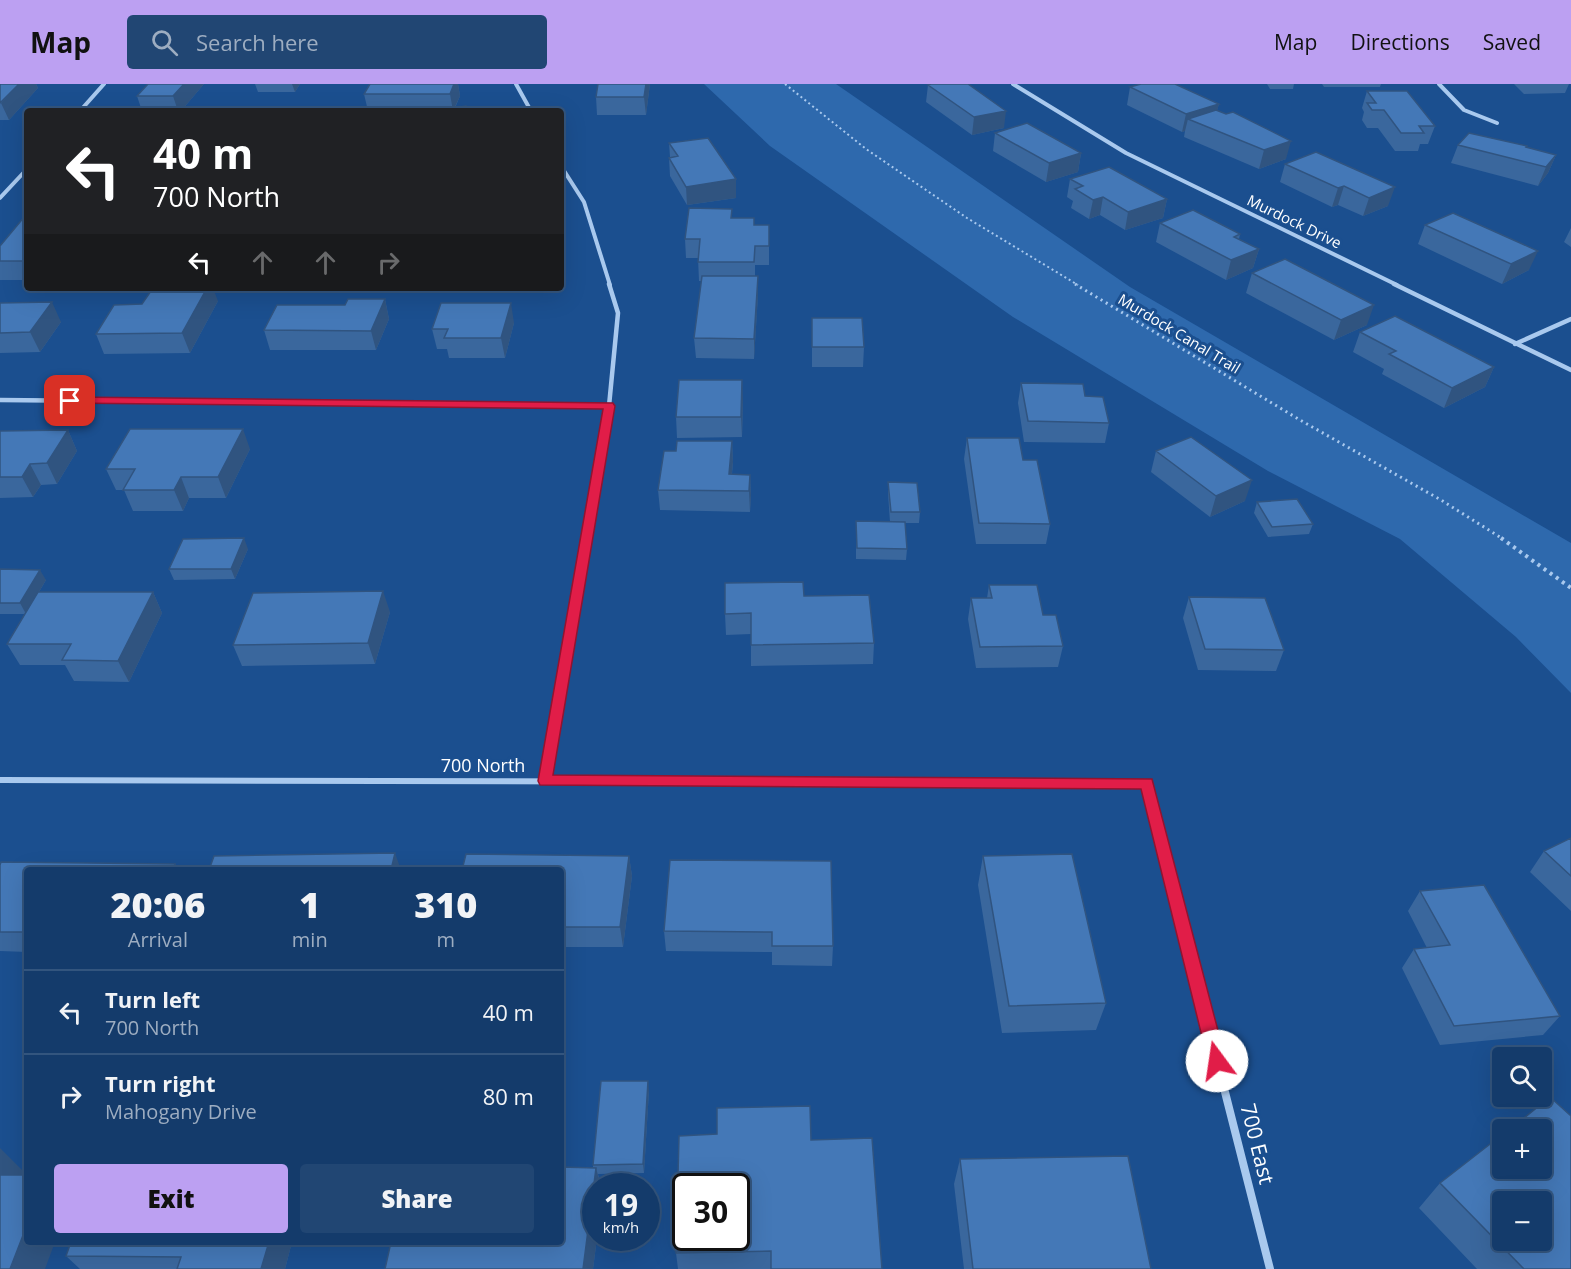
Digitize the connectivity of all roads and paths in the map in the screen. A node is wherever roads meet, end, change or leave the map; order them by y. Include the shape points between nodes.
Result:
1 (104, 84) edge
2 (516, 84) edge
3 (785, 84) edge
4 (1013, 84) edge
5 (1439, 84) edge
6 (83, 108) edge
7 (529, 108) edge
8 (1497, 123) dead end
9 (564, 171) edge
10 (24, 172) edge
11 (0, 198) edge
12 (1571, 319) edge
13 (1515, 344) junction
14 (1571, 370) edge
15 (0, 400) edge
16 (609, 406) junction
17 (1571, 588) edge
18 (0, 780) edge
19 (545, 781) junction
20 (1147, 783) joint
21 (1270, 1269) edge

1 - 6 street
2 - 7 street
3 - 17 path, Murdock Canal Trail via 866,149 967,218 1300,420 1441,500
4 - 13 street, Murdock Drive via 1126,153
5 - 8 street via 1464,110
9 - 16 street via 584,202 618,313
10 - 11 street
12 - 13 street
13 - 14 street, Murdock Drive
15 - 16 street
16 - 19 street
18 - 19 street, 700 North
19 - 20 street, 700 North
20 - 21 street, 700 East

